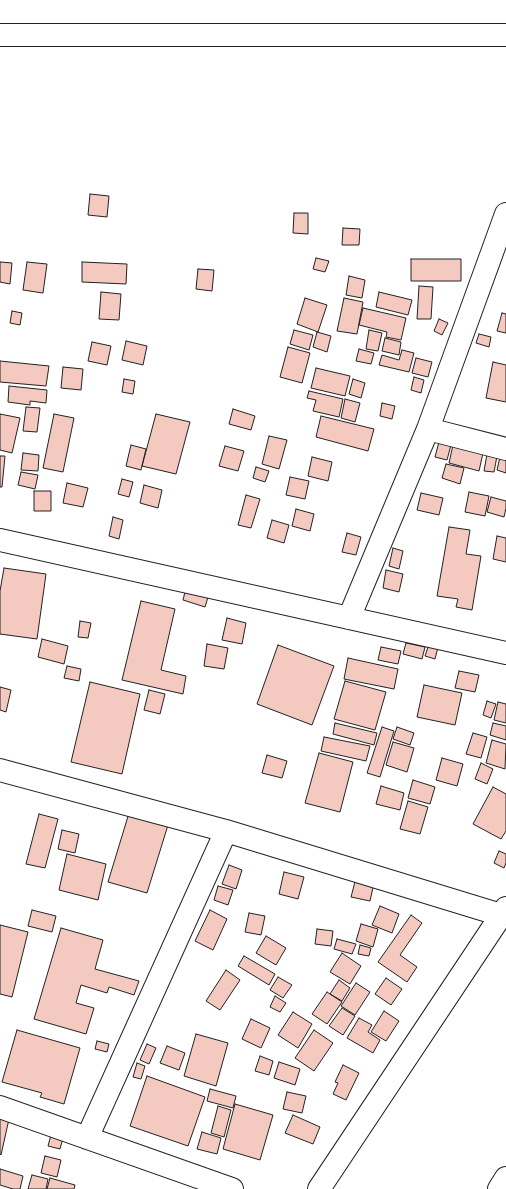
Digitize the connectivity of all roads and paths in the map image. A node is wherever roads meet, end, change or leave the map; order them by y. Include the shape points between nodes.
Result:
1 (0, 35) edge
2 (506, 35) edge
3 (505, 220) edge
4 (428, 429) junction
5 (506, 449) edge
6 (0, 540) edge
7 (349, 618) junction
8 (506, 653) edge
9 (0, 770) edge
10 (226, 831) junction
11 (504, 912) edge
12 (0, 1107) edge
13 (87, 1138) junction
14 (506, 1178) edge
15 (232, 1189) edge
16 (319, 1189) edge
17 (499, 1189) edge

1 - 2 street
3 - 4 street
4 - 5 street
4 - 7 street
6 - 7 street
7 - 8 street
9 - 10 street
10 - 11 street
10 - 13 street
11 - 16 street
12 - 13 street
13 - 15 street
14 - 17 street

